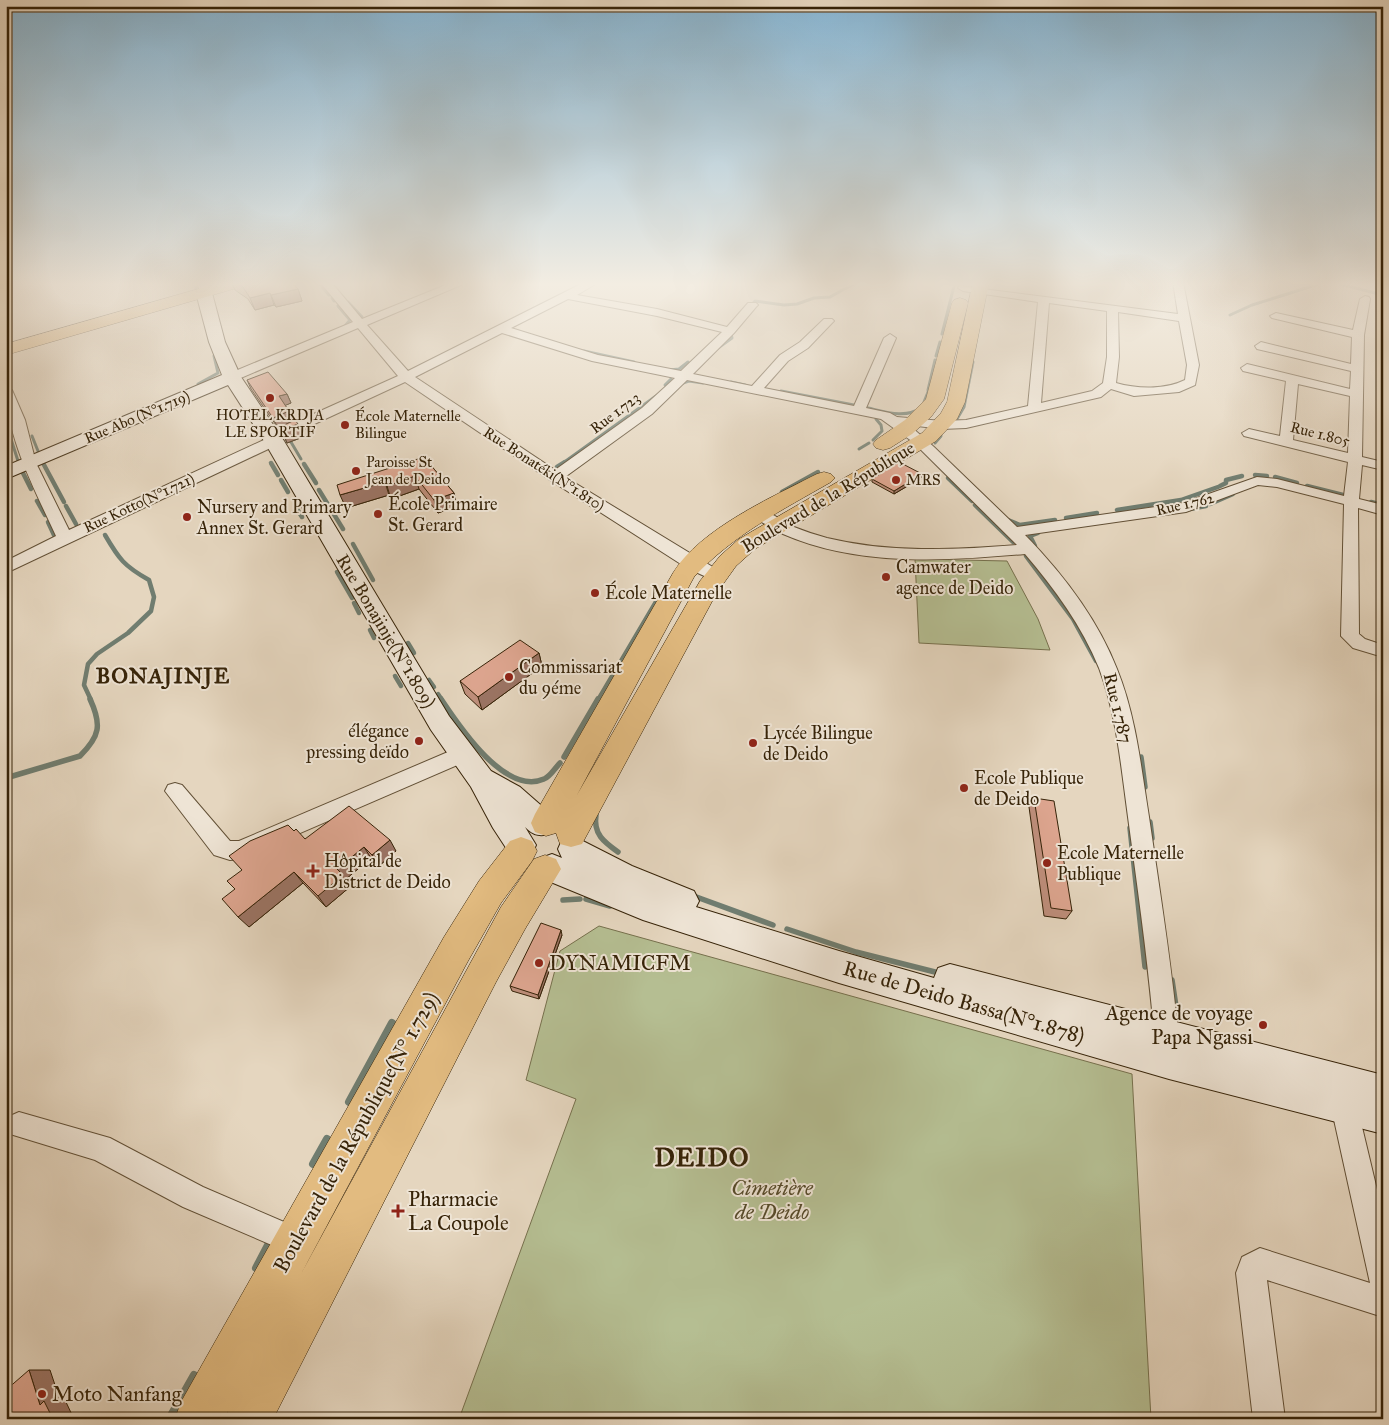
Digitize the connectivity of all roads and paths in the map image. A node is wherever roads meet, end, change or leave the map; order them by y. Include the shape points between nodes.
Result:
1 (220, 348) edge
2 (300, 348) edge
3 (381, 348) edge
4 (463, 348) edge
5 (563, 348) edge
6 (711, 348) edge
7 (799, 348) edge
8 (885, 348) edge
9 (952, 348) edge
10 (965, 348) edge
11 (1039, 348) edge
12 (1113, 348) edge
13 (1189, 348) edge
14 (1272, 348) edge
15 (1358, 348) edge
16 (1247, 368) dead end
17 (1358, 368) junction
18 (682, 376) junction
19 (232, 377) junction
20 (406, 377) junction
21 (1292, 379) junction
22 (1110, 385) junction
23 (6, 390) edge
24 (755, 390) junction
25 (1357, 394) junction
26 (1034, 408) junction
27 (859, 410) junction
28 (12, 422) edge
29 (942, 426) junction
30 (909, 428) junction
31 (1249, 433) dead end
32 (273, 439) junction
33 (1286, 442) junction
34 (1355, 460) junction
35 (29, 464) junction
36 (1383, 466) edge
37 (854, 471) junction
38 (6, 474) edge
39 (555, 477) junction
40 (1351, 502) junction
41 (1383, 510) edge
42 (758, 514) junction
43 (778, 527) junction
44 (1014, 532) junction
45 (65, 538) junction
46 (1030, 549) junction
47 (693, 564) junction
48 (6, 568) edge
49 (715, 576) junction
50 (1383, 651) edge
51 (462, 754) junction
52 (175, 791) dead end
53 (546, 845) junction
54 (1168, 1049) junction
55 (1383, 1093) edge
56 (1344, 1106) junction
57 (1383, 1116) edge
58 (19, 1125) dead end
59 (295, 1241) junction
60 (1383, 1278) edge
61 (1383, 1302) edge
62 (198, 1419) edge
63 (248, 1419) edge
64 (1270, 1419) edge

1 - 19 main road, Rue Bonajinje(N°1.809)
2 - 19 street, Rue Abo (N°1.719)
3 - 20 street, Rue Bonatéki(N°1.810)
4 - 20 street, Rue Kotto(N°1.721)
5 - 18 street
6 - 18 street, Rue 1.723
7 - 24 street via 784,358
8 - 27 street
9 - 30 main road, Boulevard de la République via 936,399
10 - 29 main road, Boulevard de la République via 961,387
11 - 26 street
12 - 22 street
13 - 22 street via 1193,366 1191,382 1180,388 1134,392
14 - 17 street
15 - 17 street
16 - 21 street
17 - 25 street
18 - 24 street
18 - 39 street, Rue 1.723 via 647,411
19 - 32 main road, Rue Bonajinje(N°1.809)
19 - 35 main road, Rue Abo (N°1.719)
20 - 32 street, Rue Kotto(N°1.721)
20 - 39 street, Rue Bonatéki(N°1.810)
21 - 25 street
21 - 33 street
22 - 26 street via 1085,398
23 - 28 street
24 - 27 street
25 - 34 street
26 - 29 street
27 - 30 street
28 - 35 street
29 - 30 main road, Boulevard de la République
30 - 37 main road, Boulevard de la République
30 - 44 street, Rue 1.787
31 - 33 street, Rue 1.805
32 - 45 street, Rue Kotto(N°1.721)
32 - 51 main road, Rue Bonajinje(N°1.809) via 436,716
33 - 34 street, Rue 1.805
34 - 36 street, Rue 1.805
34 - 40 street
35 - 38 main road, Rue Abo (N°1.719)
35 - 45 street
37 - 42 main road, Boulevard de la République
37 - 43 main road, Boulevard de la République
39 - 47 street, Rue Bonatéki(N°1.810)
40 - 41 street, Rue 1.762
40 - 44 street, Rue 1.762 via 1276,483 1257,482 1186,507
40 - 50 street via 1350,636 1359,644
42 - 43 street
42 - 47 main road, Boulevard de la République via 726,535
43 - 46 street via 805,538 914,554
43 - 49 main road, Boulevard de la République via 736,552
44 - 46 street, Rue 1.787
45 - 48 street, Rue Kotto(N°1.721)
46 - 54 street, Rue 1.787 via 1079,613 1114,682 1127,740
47 - 49 street, Rue Bonatéki(N°1.810)
47 - 53 main road, Boulevard de la République via 675,591
49 - 53 main road, Boulevard de la République
51 - 52 street via 240,850 222,848
51 - 53 main road, Rue Bonajinje(N°1.809) via 481,779 503,819
53 - 54 main road, Rue de Deido Bassa(N°1.878) via 643,905 830,964
53 - 59 main road, Boulevard de la République(N° 1.729) via 490,892
53 - 63 main road, Boulevard de la République(N° 1.729) via 513,918
54 - 55 main road, Rue de Deido Bassa(N°1.878)
54 - 56 main road, Rue de Deido Bassa(N°1.878)
56 - 57 main road, Rue de Deido Bassa(N°1.878)
56 - 60 street
58 - 59 street via 100,1148 193,1197
59 - 62 main road, Boulevard de la République(N° 1.729)
61 - 64 street via 1260,1263 1252,1267

